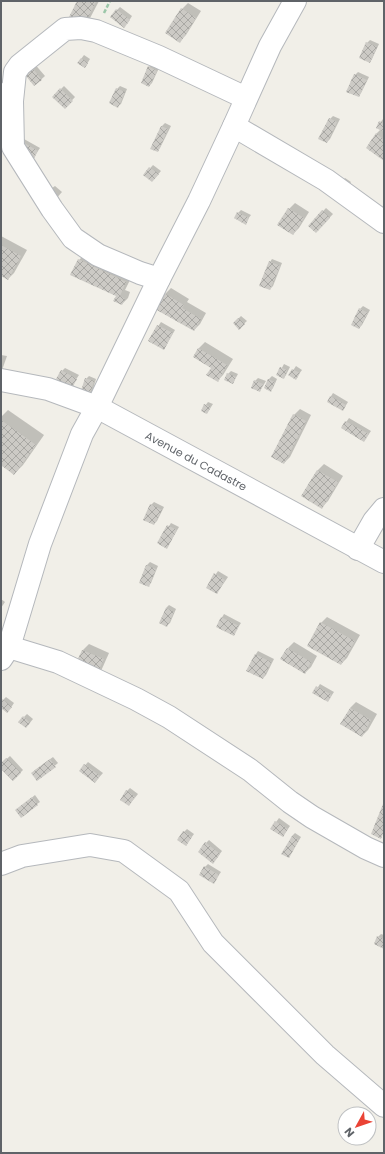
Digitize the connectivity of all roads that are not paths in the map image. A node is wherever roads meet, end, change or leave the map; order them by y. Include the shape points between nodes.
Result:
1 (295, 1) edge
2 (6, 97) edge
3 (246, 98) junction
4 (234, 126) junction
5 (384, 222) edge
6 (159, 279) junction
7 (1, 380) edge
8 (97, 407) junction
9 (384, 509) edge
10 (358, 549) junction
11 (384, 562) edge
12 (4, 651) edge
13 (384, 856) edge
14 (1, 864) edge
15 (384, 1106) edge

1 - 3 street via 270,46
2 - 3 street via 20,65 65,29 76,27 96,30
2 - 6 street via 13,147 73,238 98,256
3 - 4 street
4 - 5 street via 326,180
4 - 6 street
6 - 8 street
7 - 8 street, Avenue du Cadastre via 48,389
8 - 10 street, Avenue du Cadastre
8 - 12 street via 82,434 40,544
9 - 10 street
10 - 11 street, Avenue du Cadastre
12 - 13 street via 58,662 136,699 169,717 250,770 312,818
14 - 15 street via 22,856 90,845 124,851 179,891 214,943 325,1055

